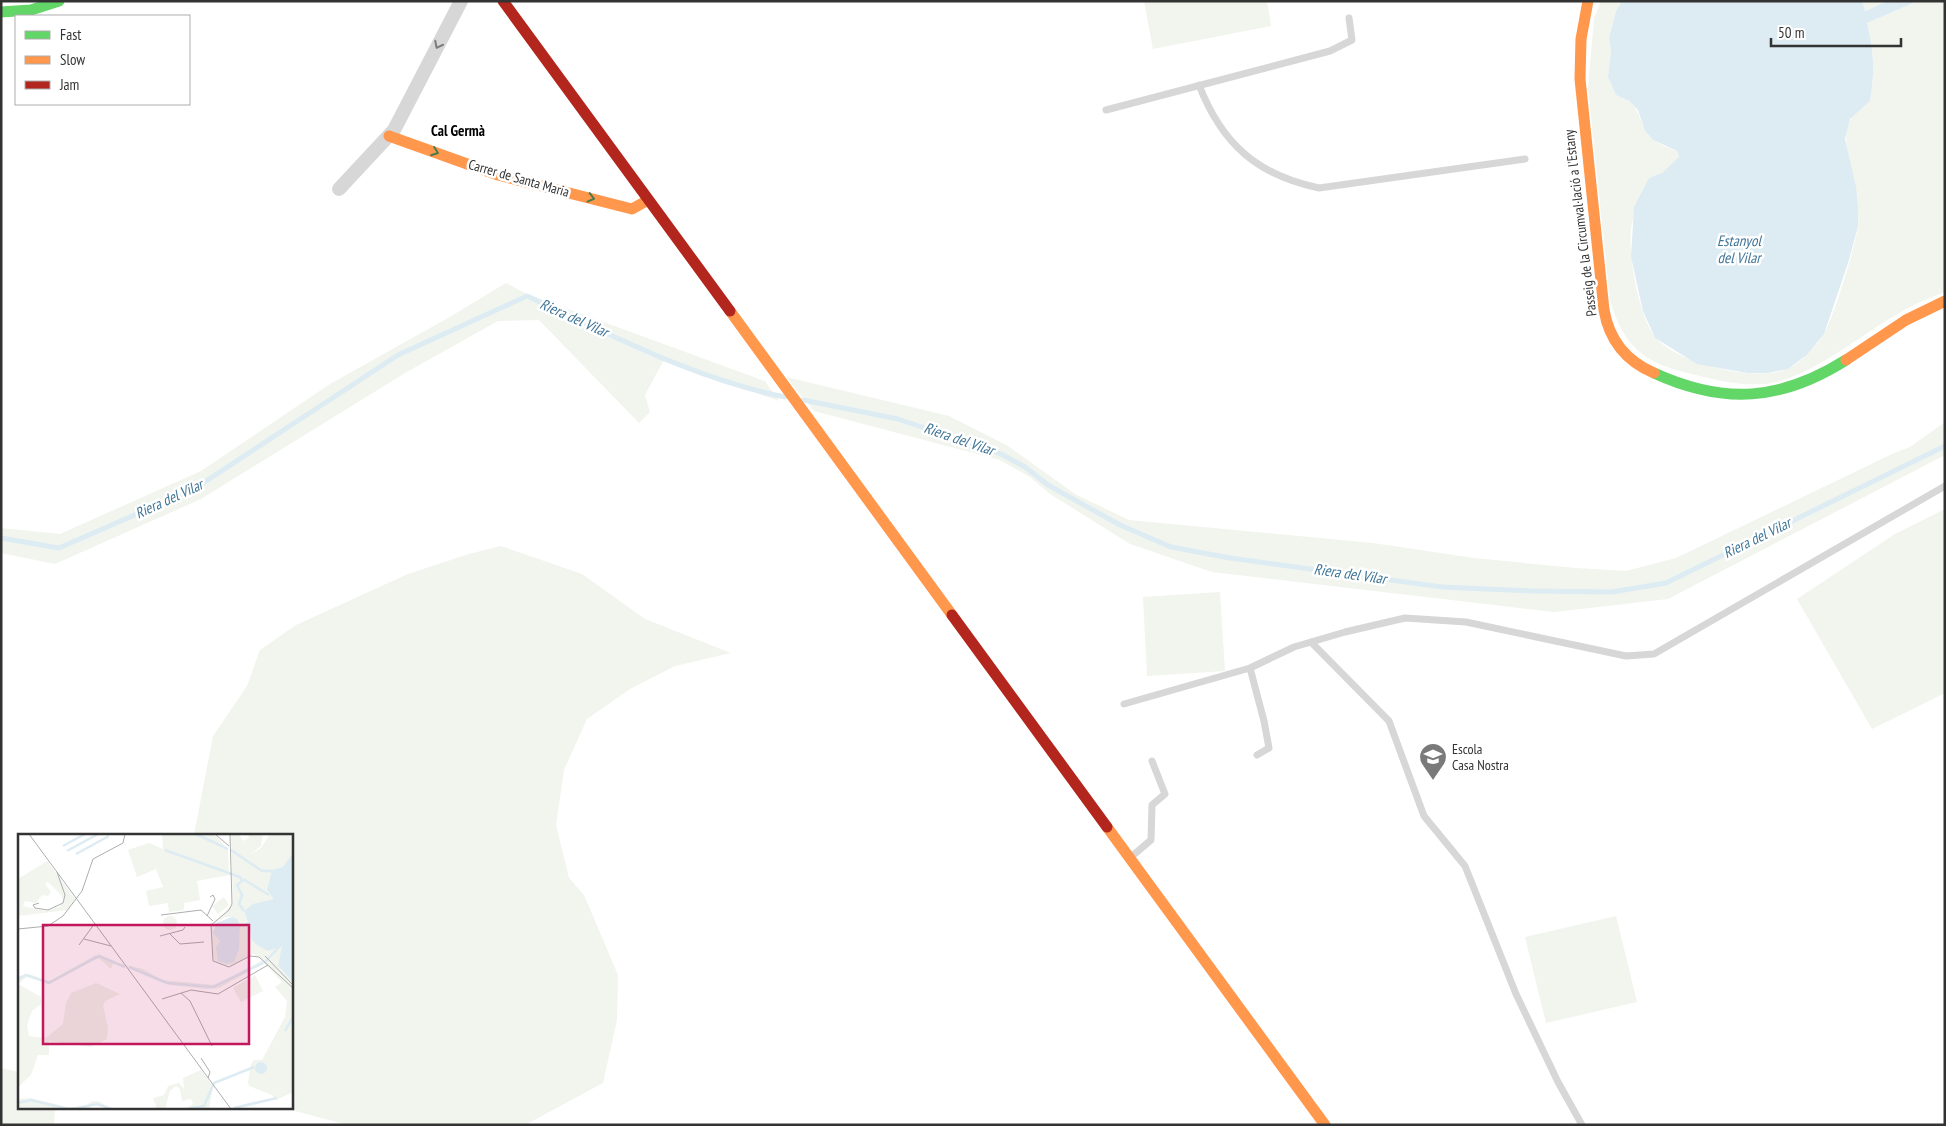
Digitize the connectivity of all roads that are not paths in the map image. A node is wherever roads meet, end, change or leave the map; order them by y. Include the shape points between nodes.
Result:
1 (59, 1) edge
2 (461, 1) edge
3 (503, 1) edge
4 (1588, 1) edge
5 (1, 12) edge
6 (1349, 18) dead end
7 (1199, 85) junction
8 (1106, 110) dead end
9 (390, 136) junction
10 (1524, 159) dead end
11 (339, 189) dead end
12 (648, 200) junction
13 (1945, 301) edge
14 (1945, 486) edge
15 (1311, 642) junction
16 (1250, 668) junction
17 (1124, 704) dead end
18 (1257, 755) dead end
19 (1152, 760) dead end
20 (1130, 858) junction
21 (1324, 1125) edge
22 (1582, 1125) edge

1 - 5 main road via 46,8 25,12
2 -> 9 street
3 - 12 main road
4 - 13 main road, Passeig de la Circumval·lació a l'Estany via 1581,54 1581,100 1601,291 1613,339 1628,357 1648,372 1673,382 1734,394 1763,395 1796,387 1814,378 1891,328
6 - 7 lane via 1352,40 1330,51
7 - 8 lane
7 - 10 lane via 1210,112 1227,137 1272,174 1298,184 1319,188
9 - 11 street
9 -> 12 main road, Carrer de Santa Maria via 498,175 623,207 632,209
12 - 20 main road
14 - 15 lane via 1654,654 1626,656 1466,622 1405,618
15 - 16 lane
15 - 22 lane via 1389,721 1424,816 1465,866 1516,994
16 - 17 lane
16 - 18 lane via 1269,748
19 - 20 lane via 1165,794 1152,805 1151,840
20 - 21 main road

